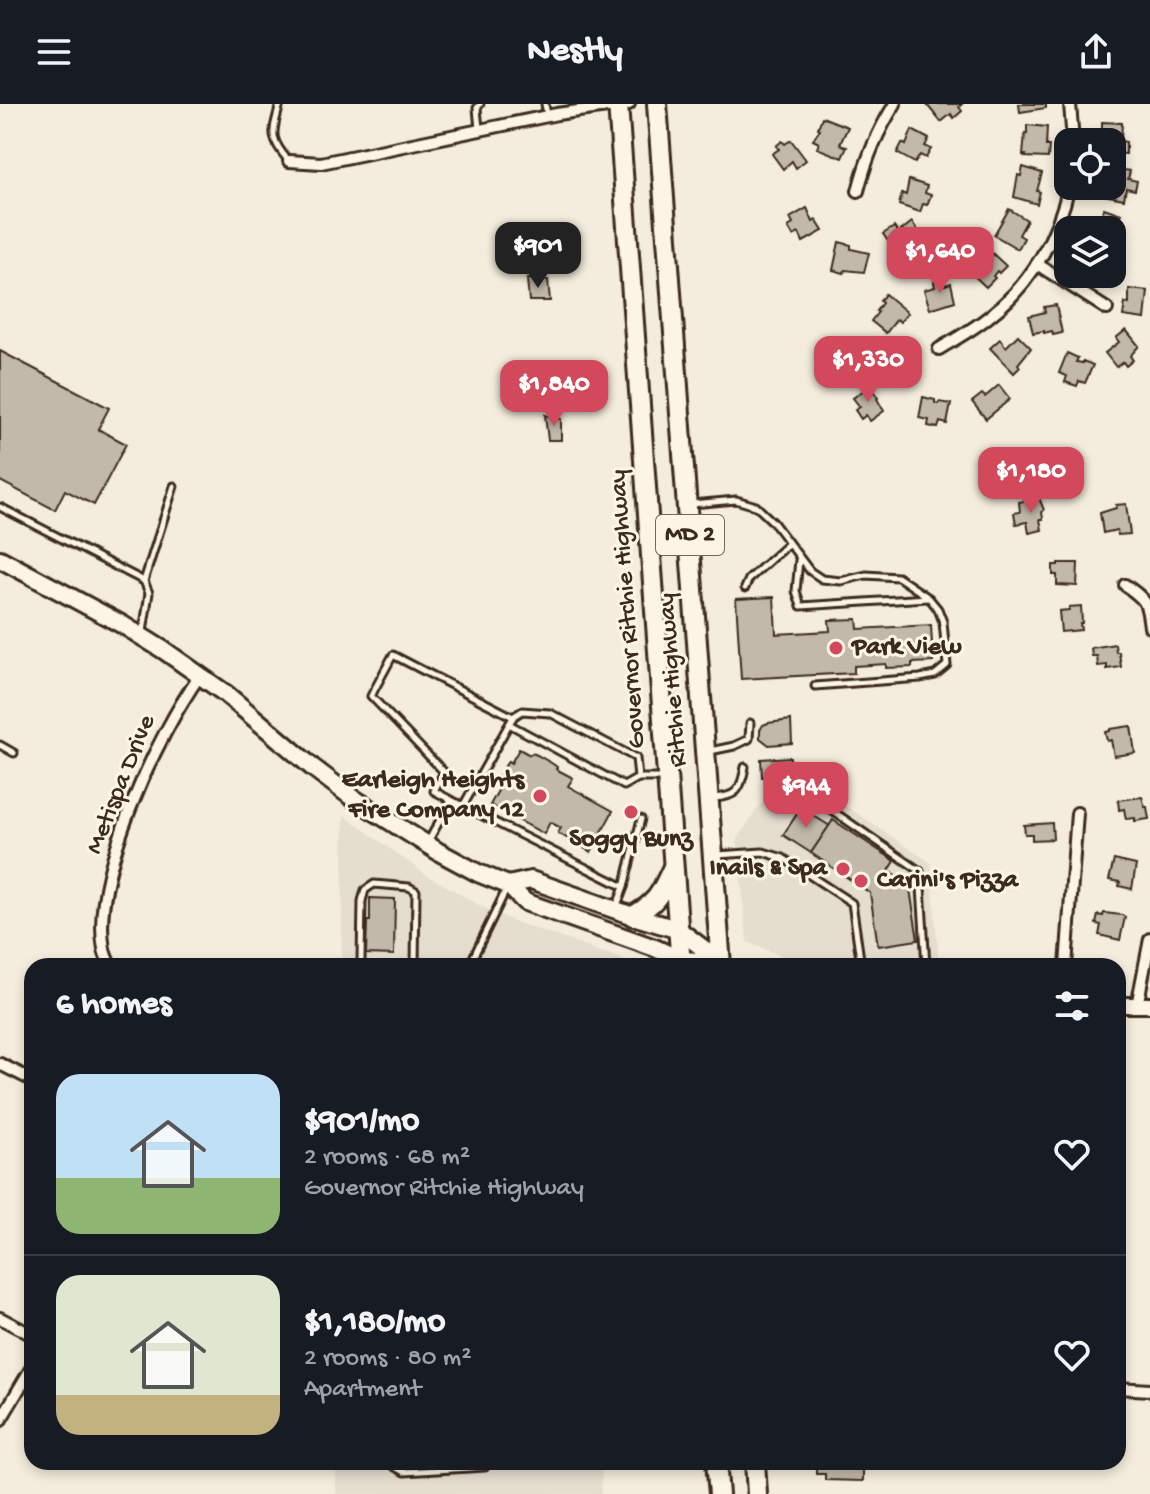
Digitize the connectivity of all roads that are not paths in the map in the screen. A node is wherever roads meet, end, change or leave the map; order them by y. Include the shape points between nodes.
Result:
1 (280, 104) edge
2 (480, 104) edge
3 (545, 104) edge
4 (621, 104) edge
5 (657, 104) edge
6 (895, 104) edge
7 (1070, 104) edge
8 (547, 116) junction
9 (1072, 128) edge
10 (480, 131) junction
11 (289, 161) joint
12 (858, 191) dead end
13 (1066, 200) edge
14 (1037, 264) junction
15 (1107, 309) dead end
16 (939, 349) dead end
17 (174, 486) dead end
18 (687, 505) junction
19 (0, 507) edge
20 (788, 544) junction
21 (0, 559) edge
22 (799, 559) junction
23 (144, 581) junction
24 (1125, 585) dead end
25 (745, 588) dead end
26 (929, 598) junction
27 (1150, 627) edge
28 (142, 637) junction
29 (200, 675) junction
30 (815, 686) dead end
31 (511, 720) junction
32 (750, 723) dead end
33 (0, 745) edge
34 (705, 752) junction
35 (14, 753) dead end
36 (745, 767) dead end
37 (638, 778) junction
38 (667, 778) junction
39 (708, 799) junction
40 (451, 800) junction
41 (778, 805) dead end
42 (463, 806) junction
43 (1077, 813) dead end
44 (641, 819) dead end
45 (427, 844) junction
46 (712, 855) junction
47 (674, 865) junction
48 (508, 885) junction
49 (624, 887) junction
50 (615, 909) junction
51 (633, 916) junction
52 (679, 930) junction
53 (1150, 939) edge
54 (106, 958) edge
55 (361, 958) edge
56 (415, 958) edge
57 (473, 958) edge
58 (672, 958) edge
59 (681, 958) edge
60 (715, 958) edge
61 (723, 958) edge
62 (860, 958) edge
63 (925, 958) edge
64 (1067, 958) edge
65 (1143, 1005) edge
66 (0, 1064) edge
67 (24, 1076) edge
68 (0, 1318) edge
69 (24, 1331) edge
70 (24, 1380) edge
71 (1126, 1388) edge
72 (1150, 1390) edge
73 (0, 1421) edge
74 (398, 1470) edge
75 (441, 1470) edge
76 (717, 1470) edge
77 (756, 1470) edge
78 (719, 1494) edge
79 (757, 1494) edge

1 - 11 lane via 272,136
2 - 10 lane
3 - 8 lane
4 - 8 street
4 - 38 highway, Governor Ritchie Highway / MD 2
5 - 18 highway, Ritchie Highway / MD 2
6 - 12 street via 868,153
7 - 9 street
8 - 10 street
10 - 11 street via 321,163
13 - 14 street
14 - 15 street
14 - 16 street via 993,314
17 - 23 lane
18 - 20 lane via 736,500 756,506
18 - 34 highway, Ritchie Highway / MD 2
19 - 23 lane
20 - 22 lane
20 - 25 lane
21 - 28 main road
22 - 26 lane via 822,579 898,577
22 - 26 lane via 796,591 801,606
23 - 28 lane via 149,593
24 - 27 street via 1143,598
26 - 30 lane via 938,609 945,636 947,665 935,675
28 - 29 main road
29 - 45 main road via 331,782
29 - 54 street, Metispa Drive via 148,766 118,842 103,916
31 - 37 lane via 624,786
31 - 37 lane via 522,711 550,713 636,758
31 - 40 lane via 393,655 371,696 444,772 434,791
31 - 42 lane
32 - 34 lane via 749,739
33 - 35 lane
34 - 39 highway, Ritchie Highway / MD 2
36 - 39 lane via 734,793
37 - 38 lane
38 - 47 highway, Governor Ritchie Highway / MD 2
39 - 46 highway, Ritchie Highway / MD 2
40 - 42 lane
40 - 45 lane
41 - 63 lane via 808,794 920,871
42 - 49 lane
43 - 64 street
44 - 49 lane
45 - 48 main road
46 - 61 highway, Ritchie Highway / MD 2
46 - 62 lane via 763,852 783,858 852,903
47 - 51 highway via 651,905
47 - 52 highway, Governor Ritchie Highway / MD 2
48 - 50 main road via 531,880
48 - 57 lane
48 - 58 main road via 525,902
49 - 50 lane
50 - 51 main road
51 - 52 main road
52 - 59 highway, Governor Ritchie Highway / MD 2
52 - 60 main road
53 - 65 street
55 - 56 lane via 363,894 374,884 416,891
66 - 67 street
68 - 69 street
70 - 73 street
71 - 72 street
74 - 75 lane
76 - 78 highway
77 - 79 highway

